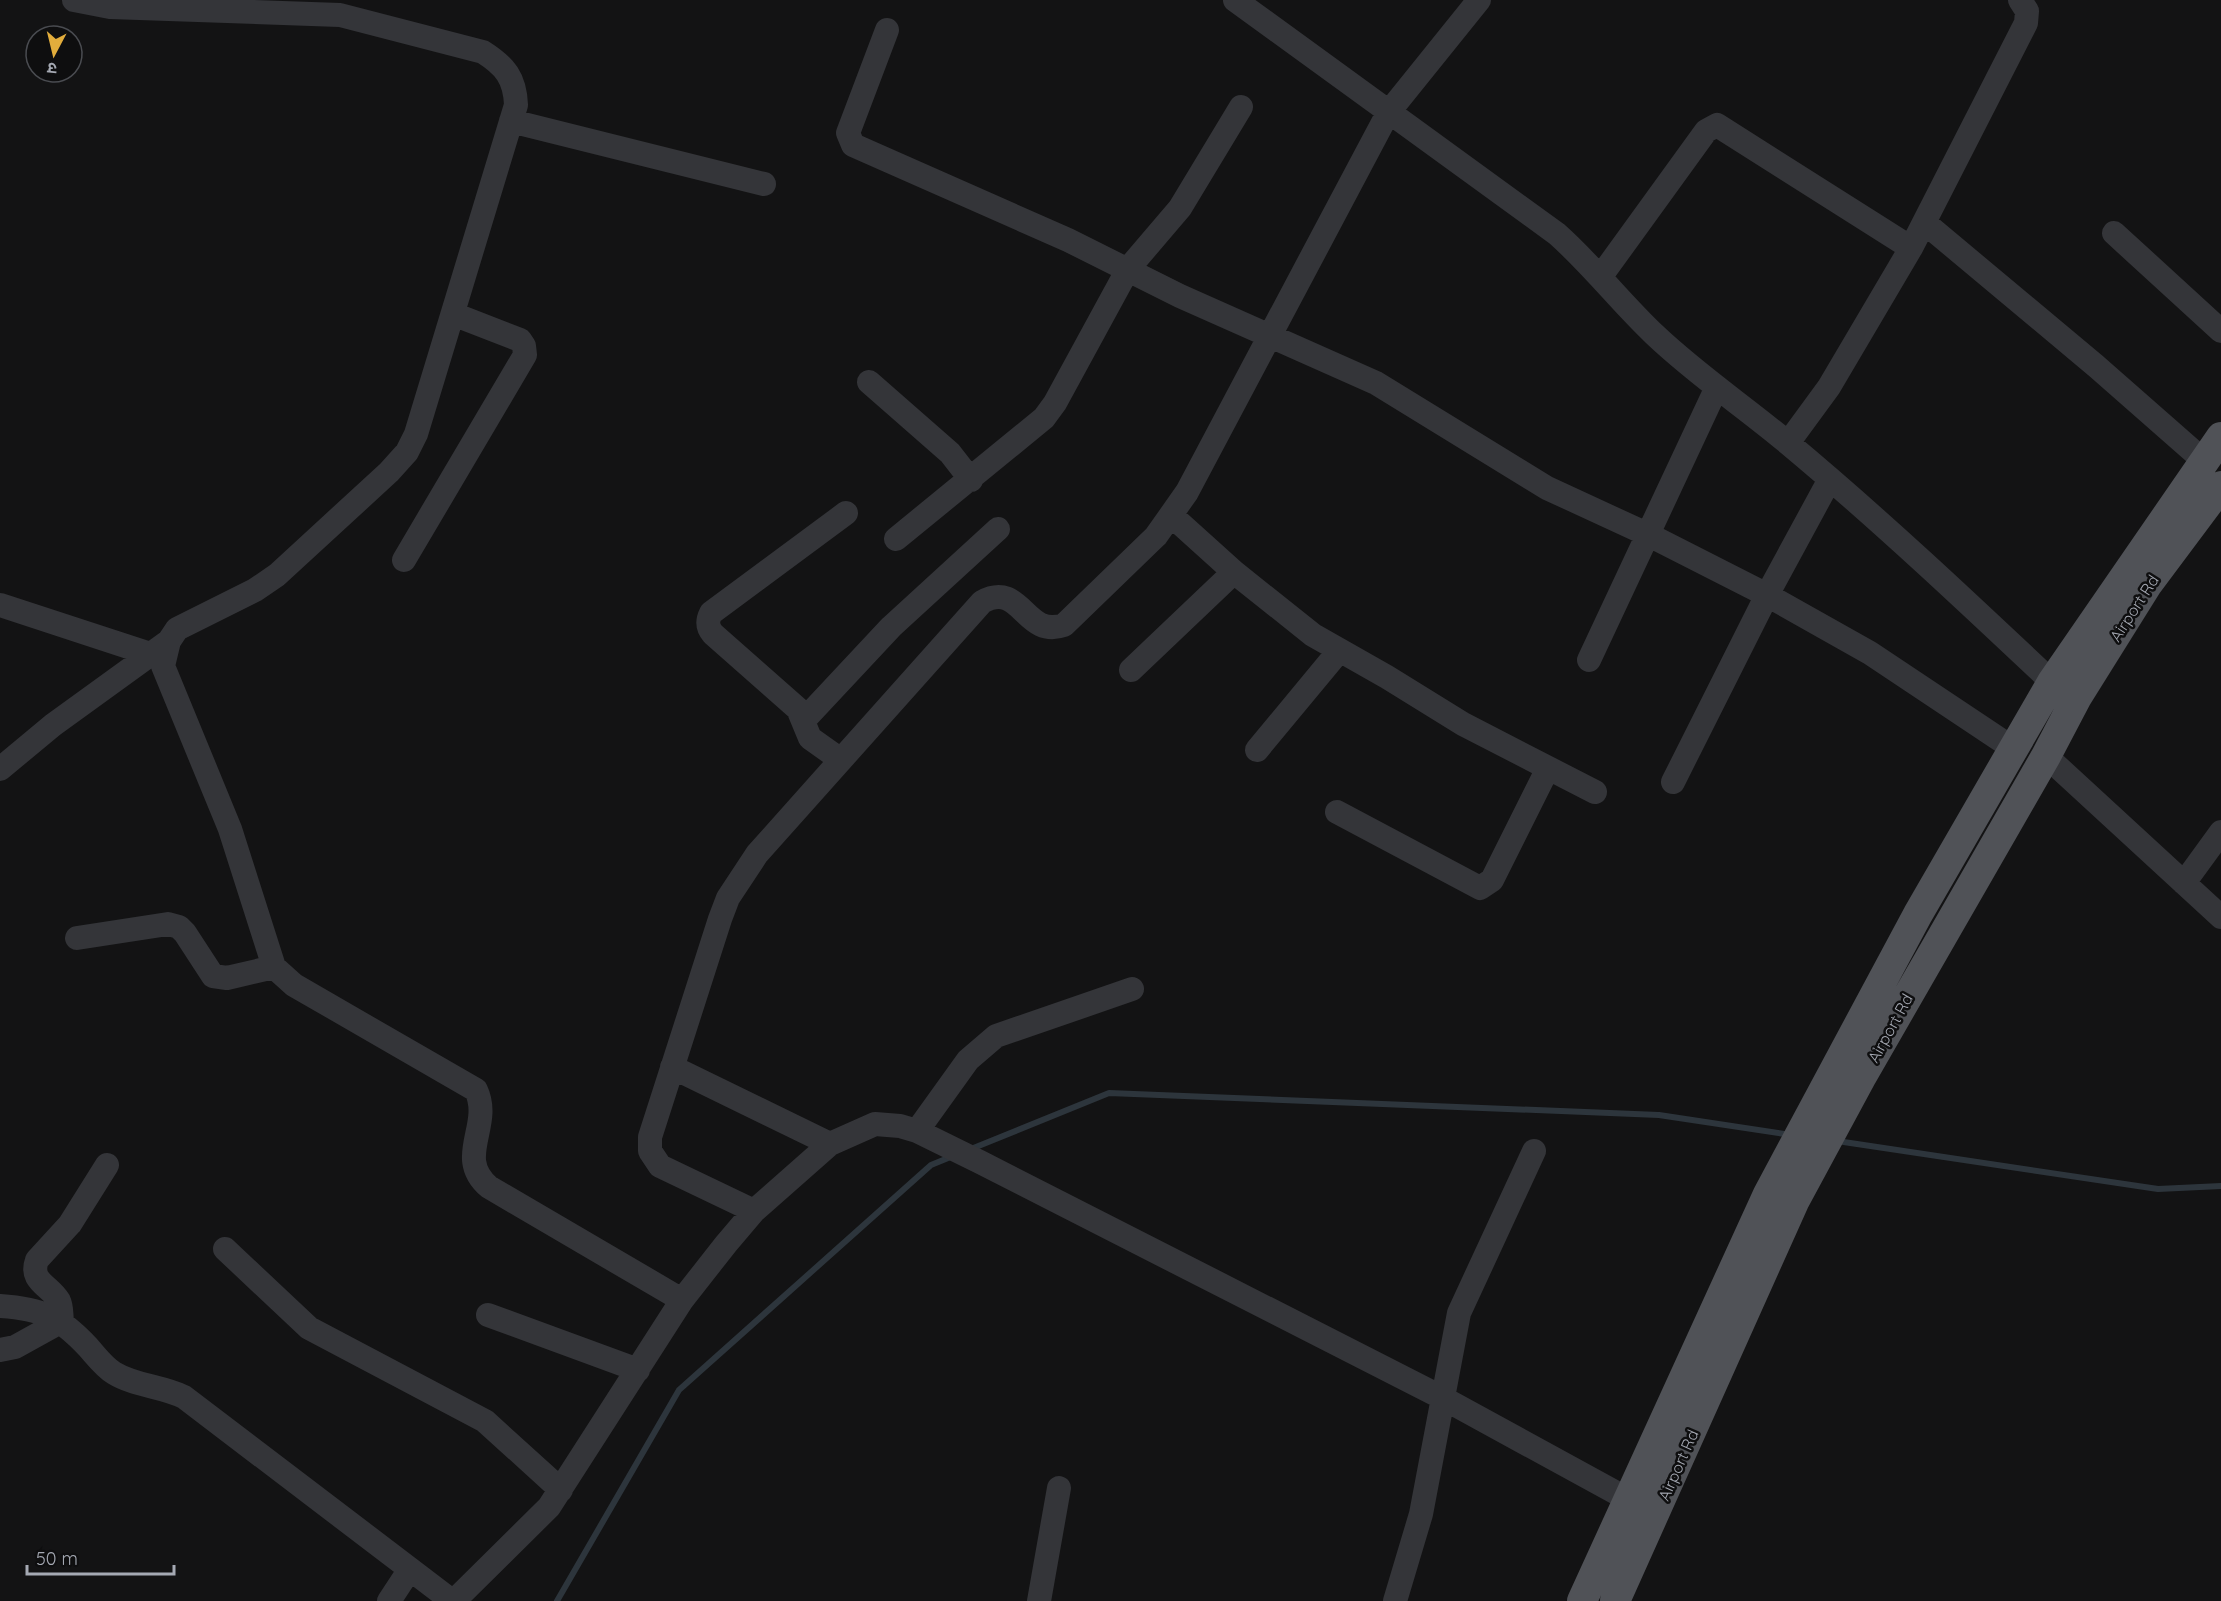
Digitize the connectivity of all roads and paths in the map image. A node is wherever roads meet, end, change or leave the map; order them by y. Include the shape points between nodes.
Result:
1 (74, 0) edge
2 (1235, 0) edge
3 (1479, 0) edge
4 (2020, 0) edge
5 (342, 7) edge
6 (887, 30) dead end
7 (1241, 106) dead end
8 (1388, 113) junction
9 (512, 121) junction
10 (764, 184) dead end
11 (1924, 223) junction
12 (2114, 234) dead end
13 (1911, 248) junction
14 (1128, 269) junction
15 (1601, 276) junction
16 (453, 314) junction
17 (2221, 331) edge
18 (1270, 333) junction
19 (869, 382) dead end
20 (1716, 389) junction
21 (2221, 437) edge
22 (1788, 443) junction
23 (2203, 460) junction
24 (1830, 479) junction
25 (971, 480) junction
26 (2221, 486) edge
27 (846, 513) dead end
28 (1172, 516) junction
29 (998, 529) dead end
30 (1648, 535) junction
31 (896, 539) dead end
32 (404, 560) dead end
33 (1234, 572) junction
34 (1767, 595) junction
35 (0, 605) edge
36 (159, 647) junction
37 (1339, 651) junction
38 (1589, 660) dead end
39 (1131, 669) dead end
40 (2052, 682) junction
41 (804, 720) junction
42 (1257, 750) dead end
43 (2014, 750) junction
44 (2046, 756) junction
45 (840, 760) junction
46 (1548, 768) junction
47 (0, 769) edge
48 (1673, 782) dead end
49 (1596, 792) dead end
50 (1337, 812) dead end
51 (2221, 832) edge
52 (2184, 883) junction
53 (2221, 917) edge
54 (77, 938) dead end
55 (274, 967) junction
56 (1132, 989) dead end
57 (672, 1067) junction
58 (1852, 1068) junction
59 (917, 1131) junction
60 (830, 1144) junction
61 (1534, 1151) dead end
62 (106, 1165) dead end
63 (1781, 1198) junction
64 (754, 1211) junction
65 (225, 1249) dead end
66 (682, 1300) junction
67 (0, 1306) edge
68 (488, 1315) dead end
69 (62, 1322) junction
70 (0, 1350) edge
71 (638, 1370) junction
72 (1441, 1396) junction
73 (1059, 1488) dead end
74 (561, 1490) junction
75 (1629, 1499) junction
76 (1655, 1515) junction
77 (410, 1569) junction
78 (389, 1601) edge
79 (453, 1601) edge
80 (1039, 1601) edge
81 (1395, 1601) edge
82 (1582, 1601) edge
83 (1616, 1601) edge

1 - 5 street via 110,7
2 - 8 street
3 - 8 street
4 - 11 street via 2028,11 2026,23
5 - 9 street via 483,52 510,74 516,105
6 - 14 street via 848,133 853,145
7 - 14 street via 1180,208
8 - 15 street via 1522,207
8 - 18 street
9 - 10 street
9 - 16 street
11 - 13 street
11 - 23 street
12 - 17 street
13 - 15 street via 1717,125 1706,131
13 - 22 street via 1834,378
14 - 18 street via 1180,296
14 - 25 street via 1044,418
15 - 20 street via 1655,336
16 - 32 street via 520,340 525,355
16 - 36 street via 407,452 278,574 255,590 177,629
18 - 28 street
18 - 30 street via 1376,383 1547,488
19 - 25 street via 950,453
20 - 22 street
20 - 30 street
21 - 23 main road
22 - 24 street
23 - 40 main road
24 - 34 street
24 - 40 street via 1904,542
25 - 31 street
26 - 44 main road, Airport Rd via 2147,585 2077,697
27 - 41 street via 708,619 714,634 798,709
28 - 33 street
28 - 45 street via 1064,625 1048,629 1040,626 1003,595 982,602
29 - 41 street via 891,627
30 - 34 street
30 - 38 street
33 - 37 street via 1300,627
33 - 39 street
34 - 43 street via 1899,670
34 - 48 street
35 - 36 street
36 - 47 street via 52,725
36 - 55 street via 168,682 230,829
37 - 42 street
37 - 46 street via 1463,724
40 - 43 main road
41 - 45 street via 810,738
43 - 58 main road via 1918,914
44 - 52 street
44 - 58 main road, Airport Rd
45 - 57 street via 757,854 728,898
46 - 49 street
46 - 50 street via 1492,880 1480,888
51 - 52 street
52 - 53 street
54 - 55 street via 168,924 185,933 213,976 227,978
55 - 66 street via 294,985 476,1090 482,1114 472,1158 479,1178 489,1187
56 - 59 street via 996,1035 968,1060
57 - 60 street
57 - 64 street via 650,1137 654,1161
58 - 63 main road, Airport Rd
59 - 60 street via 875,1124
59 - 72 street
60 - 64 street
61 - 72 street via 1459,1313
62 - 69 street via 74,1219 35,1267 38,1280 58,1301
63 - 75 main road
63 - 76 main road, Airport Rd
64 - 66 street
65 - 74 street via 309,1328 485,1421
66 - 71 street
67 - 69 street via 39,1310
68 - 71 street
69 - 70 street via 15,1347
69 - 77 street via 115,1373 184,1397
71 - 74 street
72 - 75 street
72 - 81 street via 1421,1514
73 - 80 street
74 - 79 street via 549,1507
75 - 76 street
75 - 82 main road
76 - 83 main road, Airport Rd
77 - 78 street
77 - 79 street

